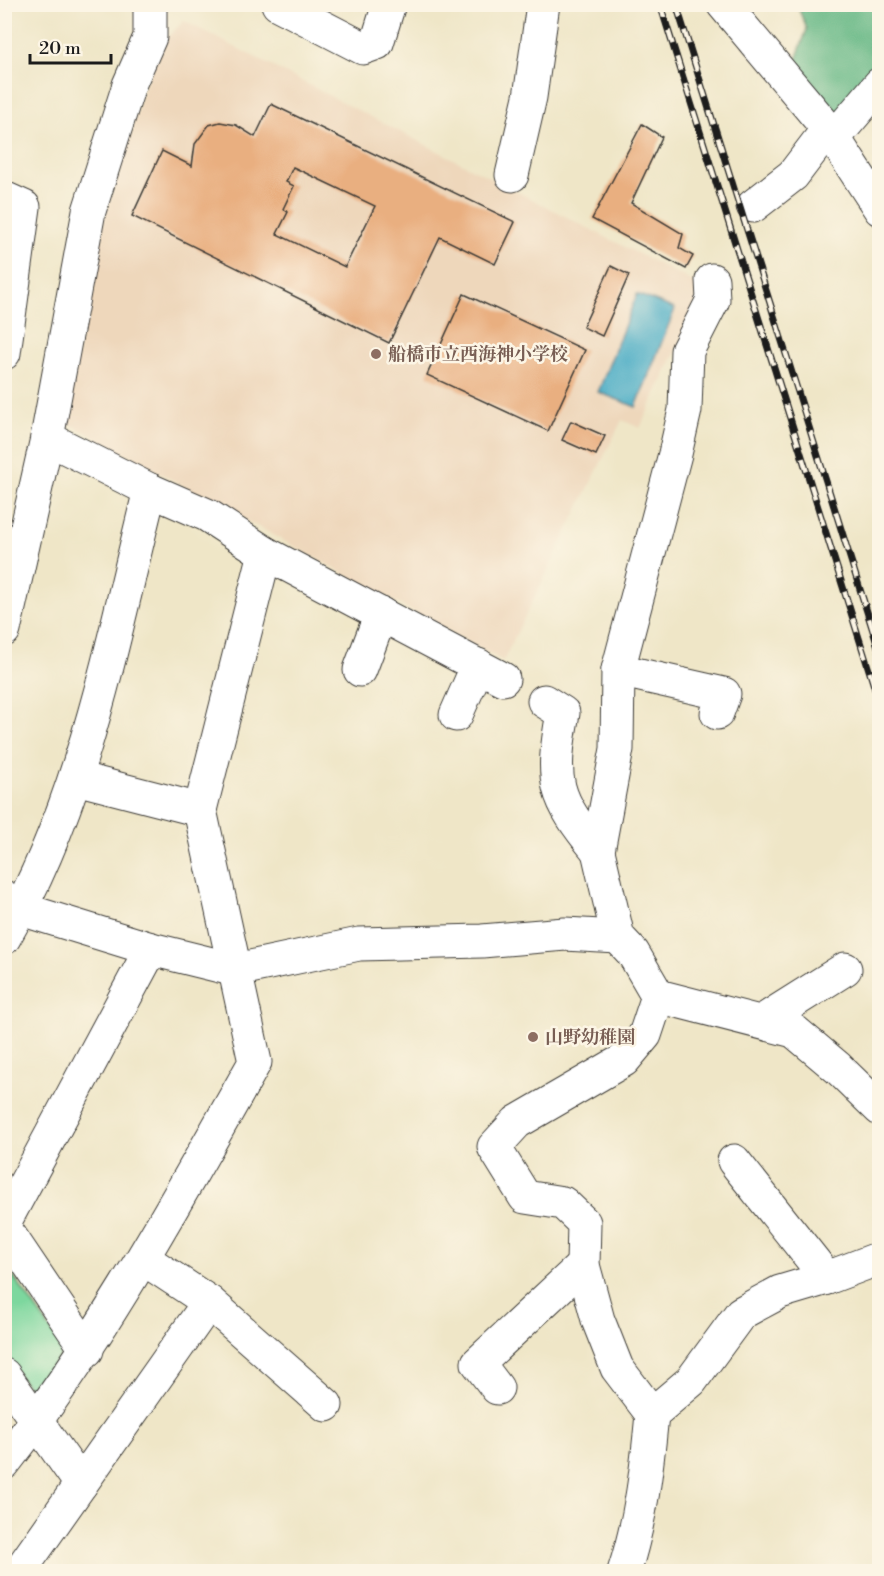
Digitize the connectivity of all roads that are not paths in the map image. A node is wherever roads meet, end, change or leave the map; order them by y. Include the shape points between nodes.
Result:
1 (150, 4) edge
2 (170, 4) edge
3 (278, 4) edge
4 (389, 4) edge
5 (543, 4) edge
6 (723, 4) edge
7 (150, 37) junction
8 (879, 84) edge
9 (831, 134) junction
10 (512, 175) dead end
11 (4, 198) edge
12 (878, 203) edge
13 (753, 206) dead end
14 (712, 280) dead end
15 (4, 353) edge
16 (47, 438) junction
17 (150, 490) junction
18 (265, 553) junction
19 (381, 614) junction
20 (4, 630) edge
21 (360, 670) dead end
22 (618, 670) junction
23 (544, 701) dead end
24 (717, 713) dead end
25 (456, 715) dead end
26 (76, 778) junction
27 (200, 810) junction
28 (598, 851) junction
29 (13, 903) edge
30 (618, 937) junction
31 (4, 938) edge
32 (151, 950) junction
33 (845, 969) dead end
34 (236, 970) junction
35 (658, 996) junction
36 (761, 1022) junction
37 (879, 1109) edge
38 (735, 1161) dead end
39 (4, 1223) edge
40 (4, 1227) edge
41 (879, 1258) edge
42 (144, 1259) junction
43 (583, 1265) junction
44 (828, 1278) junction
45 (209, 1302) junction
46 (87, 1350) junction
47 (4, 1375) edge
48 (497, 1388) dead end
49 (326, 1405) dead end
50 (652, 1414) junction
51 (38, 1421) junction
52 (4, 1463) edge
53 (81, 1484) junction
54 (19, 1572) edge
55 (624, 1572) edge

1 - 7 street
2 - 7 street
3 - 4 street via 363,48 377,43
5 - 10 street via 530,97
6 - 9 street
7 - 16 street via 129,85 89,211
8 - 9 street
9 - 12 street
9 - 13 street via 792,175
11 - 15 street via 24,207
14 - 22 street via 713,300 687,351 685,410
16 - 17 street
16 - 20 street
17 - 18 street via 207,515
17 - 26 street
18 - 19 street
18 - 27 street
19 - 21 street
19 - 25 street via 491,672
22 - 24 street via 724,693
22 - 28 street via 617,749
23 - 28 street via 563,713 556,749 556,783 570,816
26 - 27 street
26 - 29 street
27 - 34 street
28 - 30 street
29 - 31 street
29 - 32 street
30 - 34 street via 565,934 359,944
30 - 35 street via 633,953
32 - 34 street
32 - 39 street
33 - 36 street
34 - 42 street via 255,1062
35 - 36 street
35 - 43 street via 645,1035 624,1060 517,1122 494,1147 525,1197 563,1203 584,1223
36 - 37 street via 794,1031
38 - 44 street
40 - 46 street
41 - 44 street
42 - 45 street
42 - 46 street
43 - 48 street via 478,1364
43 - 50 street via 617,1368
44 - 50 street via 780,1292 741,1313 691,1381
45 - 49 street
45 - 53 street
46 - 51 street
47 - 51 street
50 - 55 street via 646,1484
51 - 52 street
51 - 53 street
53 - 54 street

